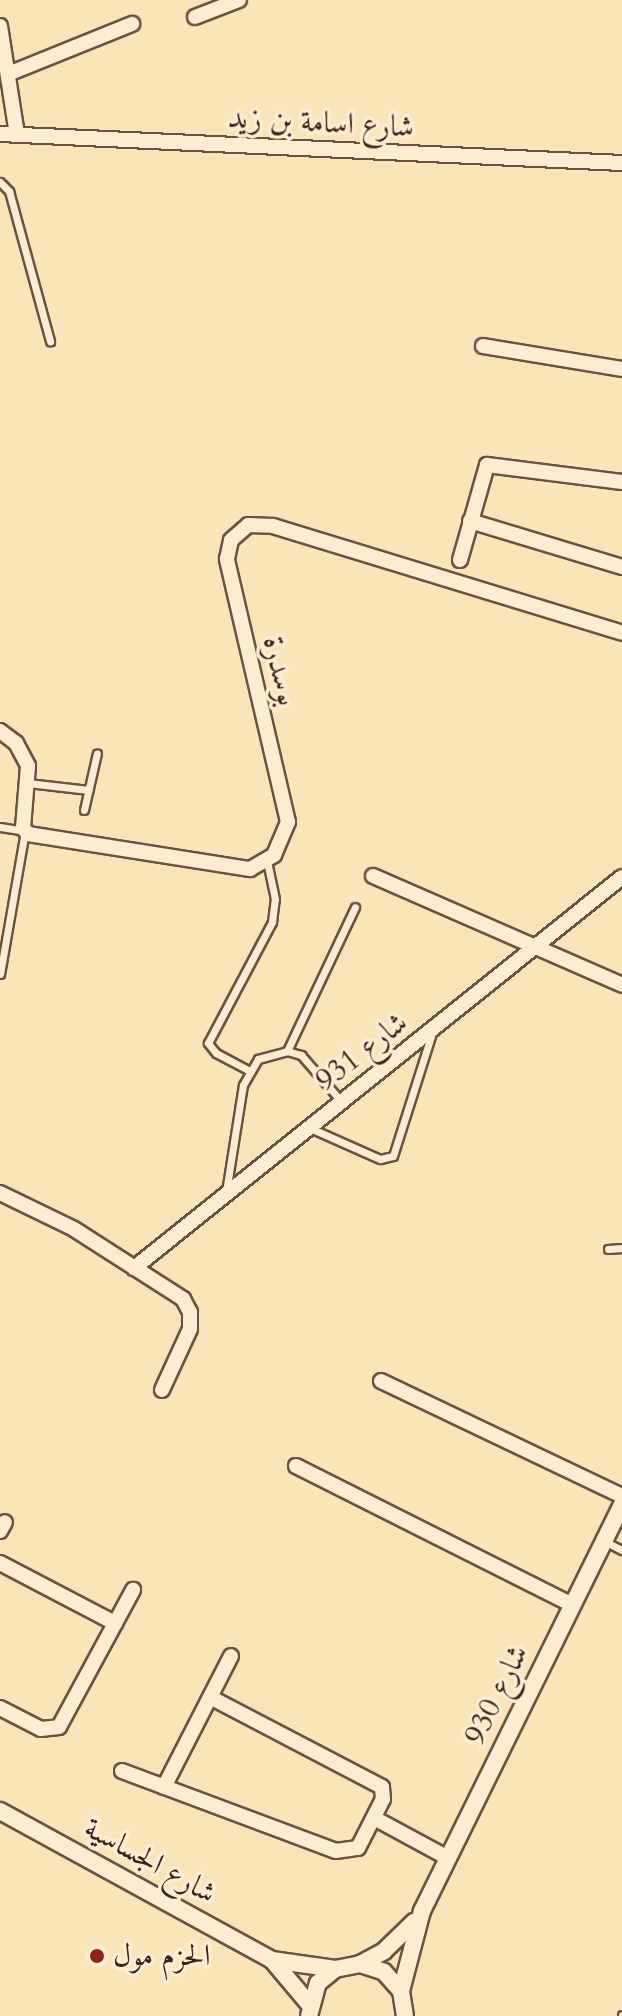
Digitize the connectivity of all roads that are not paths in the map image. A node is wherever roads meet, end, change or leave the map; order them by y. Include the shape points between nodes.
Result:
1 (239, 0) edge
2 (195, 17) dead end
3 (132, 24) dead end
4 (0, 26) edge
5 (8, 74) junction
6 (0, 134) edge
7 (17, 134) junction
8 (622, 163) edge
9 (0, 182) edge
10 (50, 341) dead end
11 (483, 346) dead end
12 (622, 369) edge
13 (622, 482) edge
14 (470, 521) junction
15 (460, 560) dead end
16 (622, 567) edge
17 (622, 633) edge
18 (1, 733) edge
19 (97, 753) dead end
20 (28, 783) junction
21 (89, 790) junction
22 (84, 810) dead end
23 (0, 827) edge
24 (25, 831) junction
25 (267, 861) junction
26 (373, 876) dead end
27 (622, 877) edge
28 (355, 907) dead end
29 (536, 948) junction
30 (0, 974) edge
31 (622, 985) edge
32 (433, 1028) junction
33 (287, 1051) junction
34 (248, 1070) junction
35 (341, 1101) junction
36 (308, 1127) junction
37 (226, 1192) junction
38 (0, 1193) edge
39 (622, 1248) edge
40 (608, 1249) dead end
41 (134, 1268) junction
42 (381, 1381) dead end
43 (162, 1390) dead end
44 (296, 1466) dead end
45 (622, 1496) edge
46 (622, 1504) edge
47 (604, 1541) junction
48 (622, 1550) edge
49 (0, 1563) edge
50 (133, 1590) dead end
51 (572, 1605) junction
52 (115, 1623) junction
53 (231, 1656) dead end
54 (210, 1697) junction
55 (0, 1708) edge
56 (122, 1771) dead end
57 (164, 1787) junction
58 (0, 1811) edge
59 (374, 1818) junction
60 (448, 1858) junction
61 (422, 1911) junction
62 (272, 1960) junction
63 (360, 1964) junction
64 (335, 1969) junction
65 (401, 1991) junction
66 (309, 2010) edge
67 (406, 2016) edge

1 - 2 street
3 - 5 street
4 - 5 street
5 - 7 street
6 - 7 street, شارع اسامة بن زيد
7 - 8 street, شارع اسامة بن زيد
9 - 10 lane via 9,191
11 - 12 street
13 - 14 street via 490,464 482,471
14 - 15 street
14 - 16 street
17 - 25 street, بوسدرة via 273,526 258,523 239,531 227,559 288,822 284,840
18 - 20 street via 22,750
19 - 21 lane
20 - 21 lane
20 - 24 street
21 - 22 lane
23 - 24 lane
24 - 25 street via 232,869
24 - 30 lane
25 - 34 lane via 275,899 272,922 208,1043
26 - 29 street
27 - 29 street, شارع 931
28 - 33 lane
29 - 31 street
29 - 32 street, شارع 931
32 - 35 street, شارع 931
32 - 36 lane via 393,1156 380,1159
33 - 34 lane via 272,1052
33 - 35 lane via 313,1065
34 - 37 lane
35 - 36 street, شارع 931
36 - 37 street, شارع 931
37 - 41 street, شارع 931
38 - 41 street via 52,1216
39 - 40 lane
41 - 43 street via 177,1294 190,1312 190,1329
42 - 45 street
44 - 51 street
46 - 47 street, شارع 930
47 - 48 lane
47 - 51 street, شارع 930
49 - 52 street
50 - 52 street
51 - 60 street, شارع 930
52 - 55 street via 59,1727 41,1729
53 - 54 street
54 - 57 street
54 - 59 street via 378,1783 384,1793
56 - 57 street
57 - 59 street via 344,1854 358,1848
58 - 62 street, شارع الجساسية
59 - 60 street
60 - 61 street, شارع 930
61 - 63 street, شارع 930 via 405,1933
61 - 65 street, شارع 930
62 - 64 street, شارع الجساسية
62 - 66 street, شارع الجساسية
63 - 64 street, شارع الجساسية
63 - 65 street via 384,1972
64 - 66 street via 318,1983
65 - 67 street

